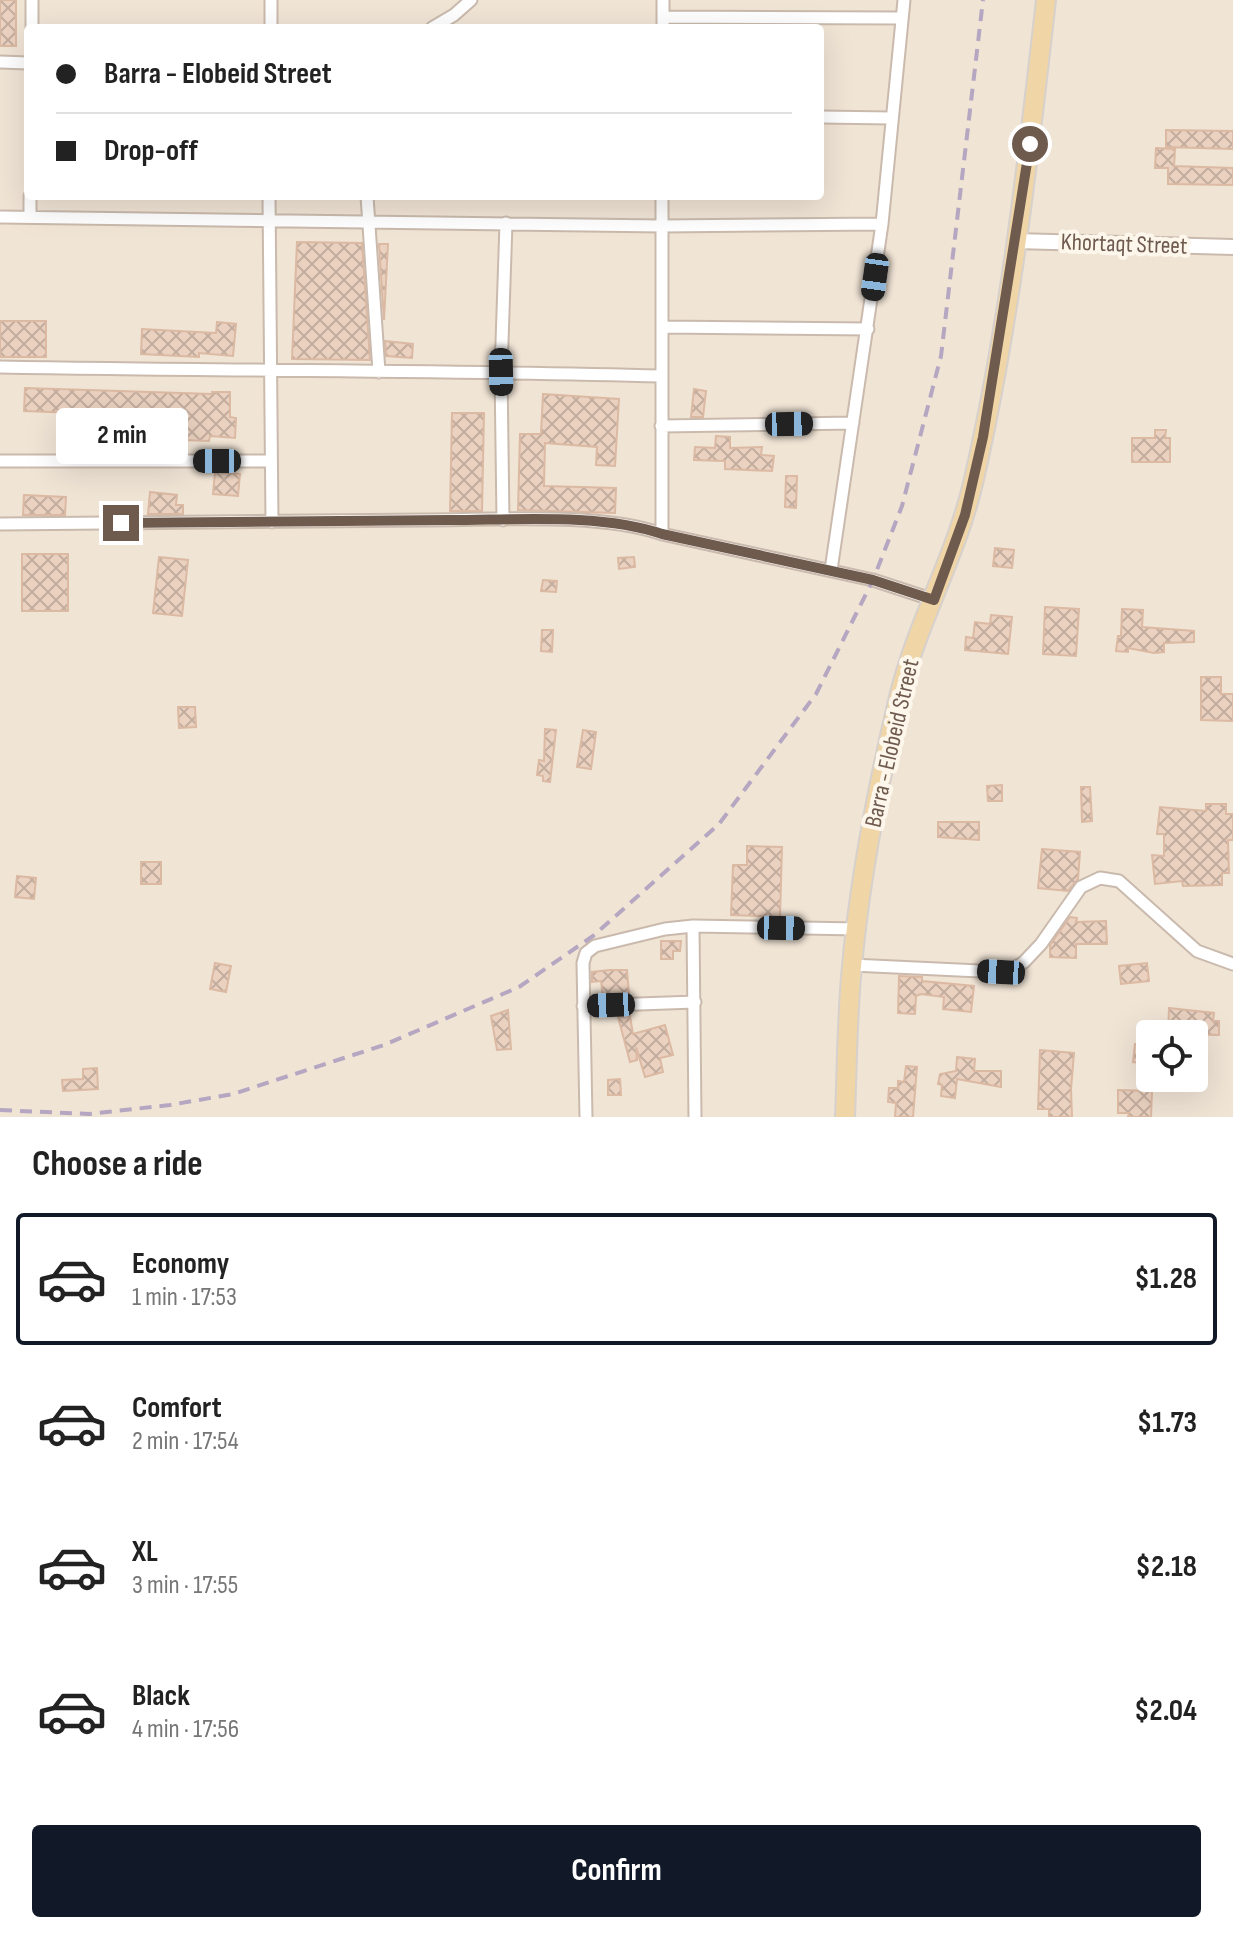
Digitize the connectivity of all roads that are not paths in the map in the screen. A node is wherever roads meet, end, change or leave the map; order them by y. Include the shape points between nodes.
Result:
1 (32, 0) edge
2 (271, 0) edge
3 (471, 0) edge
4 (663, 0) edge
5 (904, 0) edge
6 (1046, 0) edge
7 (901, 18) junction
8 (663, 23) edge
9 (32, 24) edge
10 (271, 24) edge
11 (439, 24) edge
12 (0, 62) edge
13 (24, 63) edge
14 (824, 117) edge
15 (891, 118) junction
16 (30, 200) edge
17 (269, 200) edge
18 (367, 200) edge
19 (662, 200) edge
20 (0, 217) edge
21 (30, 217) junction
22 (269, 221) junction
23 (367, 221) junction
24 (506, 223) junction
25 (882, 224) junction
26 (662, 226) junction
27 (1015, 241) junction
28 (1233, 247) edge
29 (662, 327) junction
30 (868, 329) junction
31 (0, 367) edge
32 (271, 372) junction
33 (379, 372) junction
34 (501, 372) junction
35 (662, 376) junction
36 (853, 423) junction
37 (661, 426) junction
38 (0, 461) edge
39 (271, 461) junction
40 (503, 520) junction
41 (272, 522) junction
42 (0, 524) edge
43 (662, 534) junction
44 (831, 570) junction
45 (934, 600) junction
46 (693, 926) junction
47 (857, 929) junction
48 (1233, 964) edge
49 (852, 965) junction
50 (695, 1002) junction
51 (583, 1006) junction
52 (586, 1117) edge
53 (695, 1117) edge
54 (845, 1117) edge

1 - 9 street
2 - 10 street
3 - 11 street
4 - 8 street
5 - 7 street
6 - 27 main road, Barra - Elobeid Street
7 - 8 street
7 - 15 street
12 - 13 street
14 - 15 street
15 - 25 street
16 - 21 street
17 - 22 street
18 - 23 street
19 - 26 street
20 - 21 street
21 - 22 street
22 - 23 street
22 - 32 street
23 - 24 street
23 - 33 street
24 - 26 street
24 - 34 street
25 - 26 street
25 - 30 street
26 - 29 street
27 - 28 street, Khortaqt Street
27 - 45 main road, Barra - Elobeid Street via 974,482
29 - 30 street
29 - 35 street
30 - 36 street
31 - 32 street
32 - 33 street
32 - 39 street
33 - 34 street
34 - 35 street
34 - 40 street
35 - 37 street
36 - 37 street
36 - 44 street
37 - 43 street
38 - 39 street
39 - 41 street
40 - 41 street
40 - 43 street via 597,522
41 - 42 street
43 - 44 street
44 - 45 street
45 - 47 main road, Barra - Elobeid Street via 900,695
46 - 47 street
46 - 50 street
46 - 51 street via 595,946 583,963
47 - 49 main road, Barra - Elobeid Street
48 - 49 street via 1197,951 1119,881 1100,878 1081,887 1041,944 1012,970
49 - 54 main road, Barra - Elobeid Street
50 - 51 street
50 - 53 street
51 - 52 street

